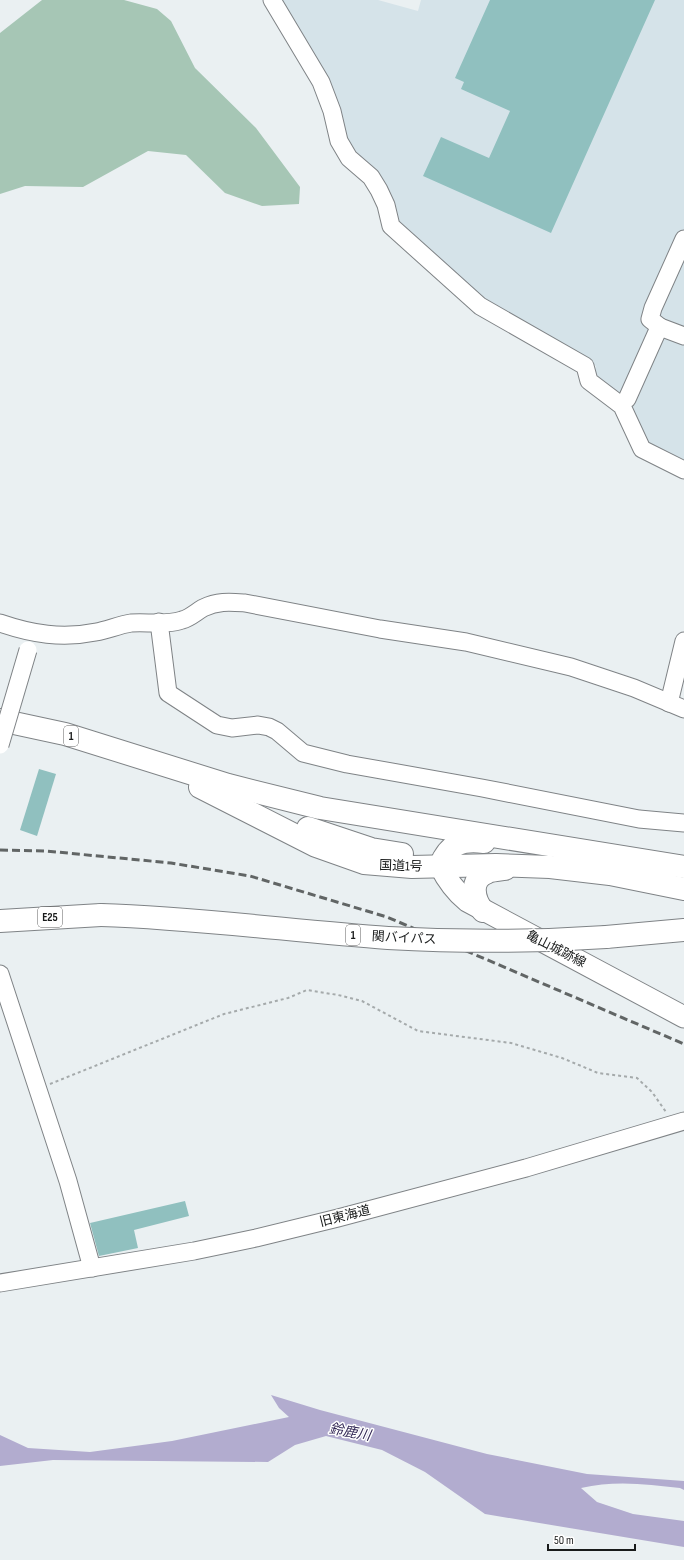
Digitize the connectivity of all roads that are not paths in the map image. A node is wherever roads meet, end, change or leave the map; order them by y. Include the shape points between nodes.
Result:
1 (272, 0) edge
2 (684, 239) edge
3 (660, 328) junction
4 (684, 336) edge
5 (627, 399) dead end
6 (684, 470) edge
7 (159, 622) junction
8 (0, 624) edge
9 (33, 633) junction
10 (684, 641) edge
11 (676, 706) edge
12 (0, 720) edge
13 (0, 745) edge
14 (139, 758) junction
15 (189, 773) junction
16 (684, 823) edge
17 (634, 860) junction
18 (440, 866) junction
19 (684, 867) edge
20 (584, 870) junction
21 (684, 889) edge
22 (483, 911) junction
23 (0, 914) edge
24 (101, 914) junction
25 (0, 921) edge
26 (684, 930) edge
27 (0, 974) edge
28 (684, 1017) edge
29 (678, 1124) edge
30 (92, 1268) junction
31 (0, 1283) edge

1 - 6 street via 321,82 332,111 339,141 349,158 371,177 379,190 391,226 480,306 585,366 589,381 622,406 642,449
2 - 3 street via 650,319
3 - 4 street
3 - 5 street
7 - 9 street via 129,624 76,635 54,636
7 - 11 street via 183,620 223,601 245,603 380,630 466,642 571,667 634,688
7 - 16 street via 168,693 217,725 232,728 258,725 269,727 303,753 347,764 639,819
8 - 9 street
9 - 13 street, bridge
10 - 11 street
12 - 14 highway, 国道1号 / 1 via 65,734
14 - 15 highway, 国道1号 / 1
14 - 18 highway, 国道1号 / 1 via 316,846 346,858 383,866
15 - 17 highway, 国道1号 / 1 via 320,808
15 - 18 highway via 234,796 316,831 371,849 427,858
17 - 18 highway via 465,841 447,853
17 - 19 highway, 国道1号 / 1
18 - 20 highway, 国道1号 / 1 via 522,866
18 - 22 main road, 亀山城跡線 via 456,893
20 - 21 highway, 国道1号 / 1
20 - 22 highway via 521,869 486,873 479,878 475,892 475,899
22 - 28 main road, 亀山城跡線
23 - 24 highway, E25
24 - 25 highway, E25
24 - 26 highway, 関バイパス / 1, bridge via 187,919 354,935 501,942
27 - 30 street via 68,1181
29 - 30 street, 旧東海道 via 338,1218 194,1251
30 - 31 street, 旧東海道

